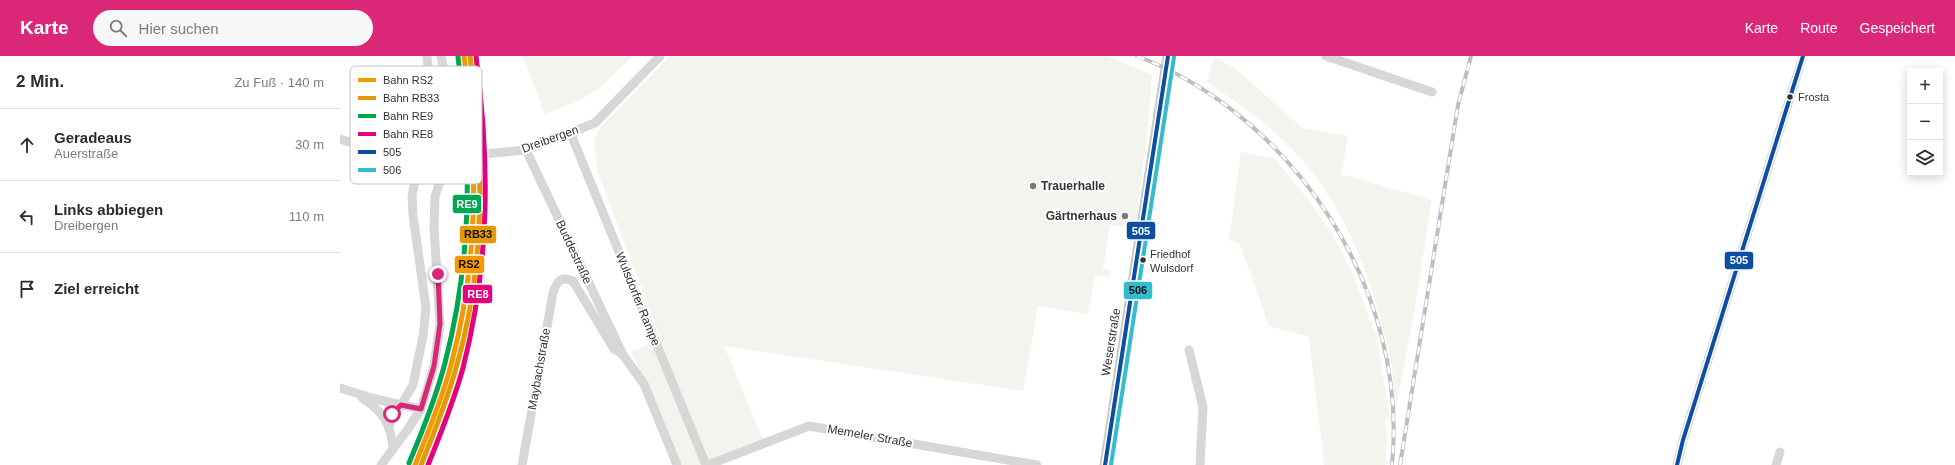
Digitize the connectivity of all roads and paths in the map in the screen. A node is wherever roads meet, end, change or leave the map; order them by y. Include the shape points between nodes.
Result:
1 (427, 56) edge
2 (442, 56) edge
3 (660, 56) edge
4 (1326, 56) edge
5 (1803, 56) edge
6 (1168, 58) edge
7 (428, 66) edge
8 (443, 66) edge
9 (1432, 92) dead end
10 (570, 132) junction
11 (340, 138) edge
12 (350, 141) edge
13 (526, 150) junction
14 (482, 155) edge
15 (414, 184) edge
16 (439, 184) edge
17 (565, 278) joint
18 (1189, 350) dead end
19 (623, 355) junction
20 (342, 389) edge
21 (401, 405) junction
22 (421, 409) junction
23 (389, 426) junction
24 (393, 449) junction
25 (1780, 452) dead end
26 (381, 465) edge
27 (522, 465) edge
28 (677, 465) edge
29 (707, 465) edge
30 (1037, 465) edge
31 (1105, 465) edge
32 (1200, 465) edge
33 (1677, 465) edge
34 (1776, 465) edge

1 - 7 street
2 - 8 street
3 - 10 street, Dreibergen via 595,123
4 - 9 street
5 - 33 street
6 - 31 main road, Weserstraße
10 - 13 street, Dreibergen
10 - 29 street, Wulsdorfer Rampe
11 - 12 street
13 - 14 street, Dreibergen
13 - 19 street, Buddestraße
15 - 21 street via 412,215 426,308 413,385
16 - 22 street via 435,197 434,228 440,324 434,366
17 - 19 street, Buddestraße via 573,281 614,349
17 - 27 street, Maybachstraße via 556,283 553,293
18 - 32 street via 1203,407
19 - 28 street, Buddestraße via 644,384
20 - 21 street
20 - 23 street via 372,405
21 - 22 street
21 - 23 street via 392,414
22 - 24 street
23 - 24 street
24 - 26 street
25 - 34 street
29 - 30 street, Memeler Straße via 809,426

